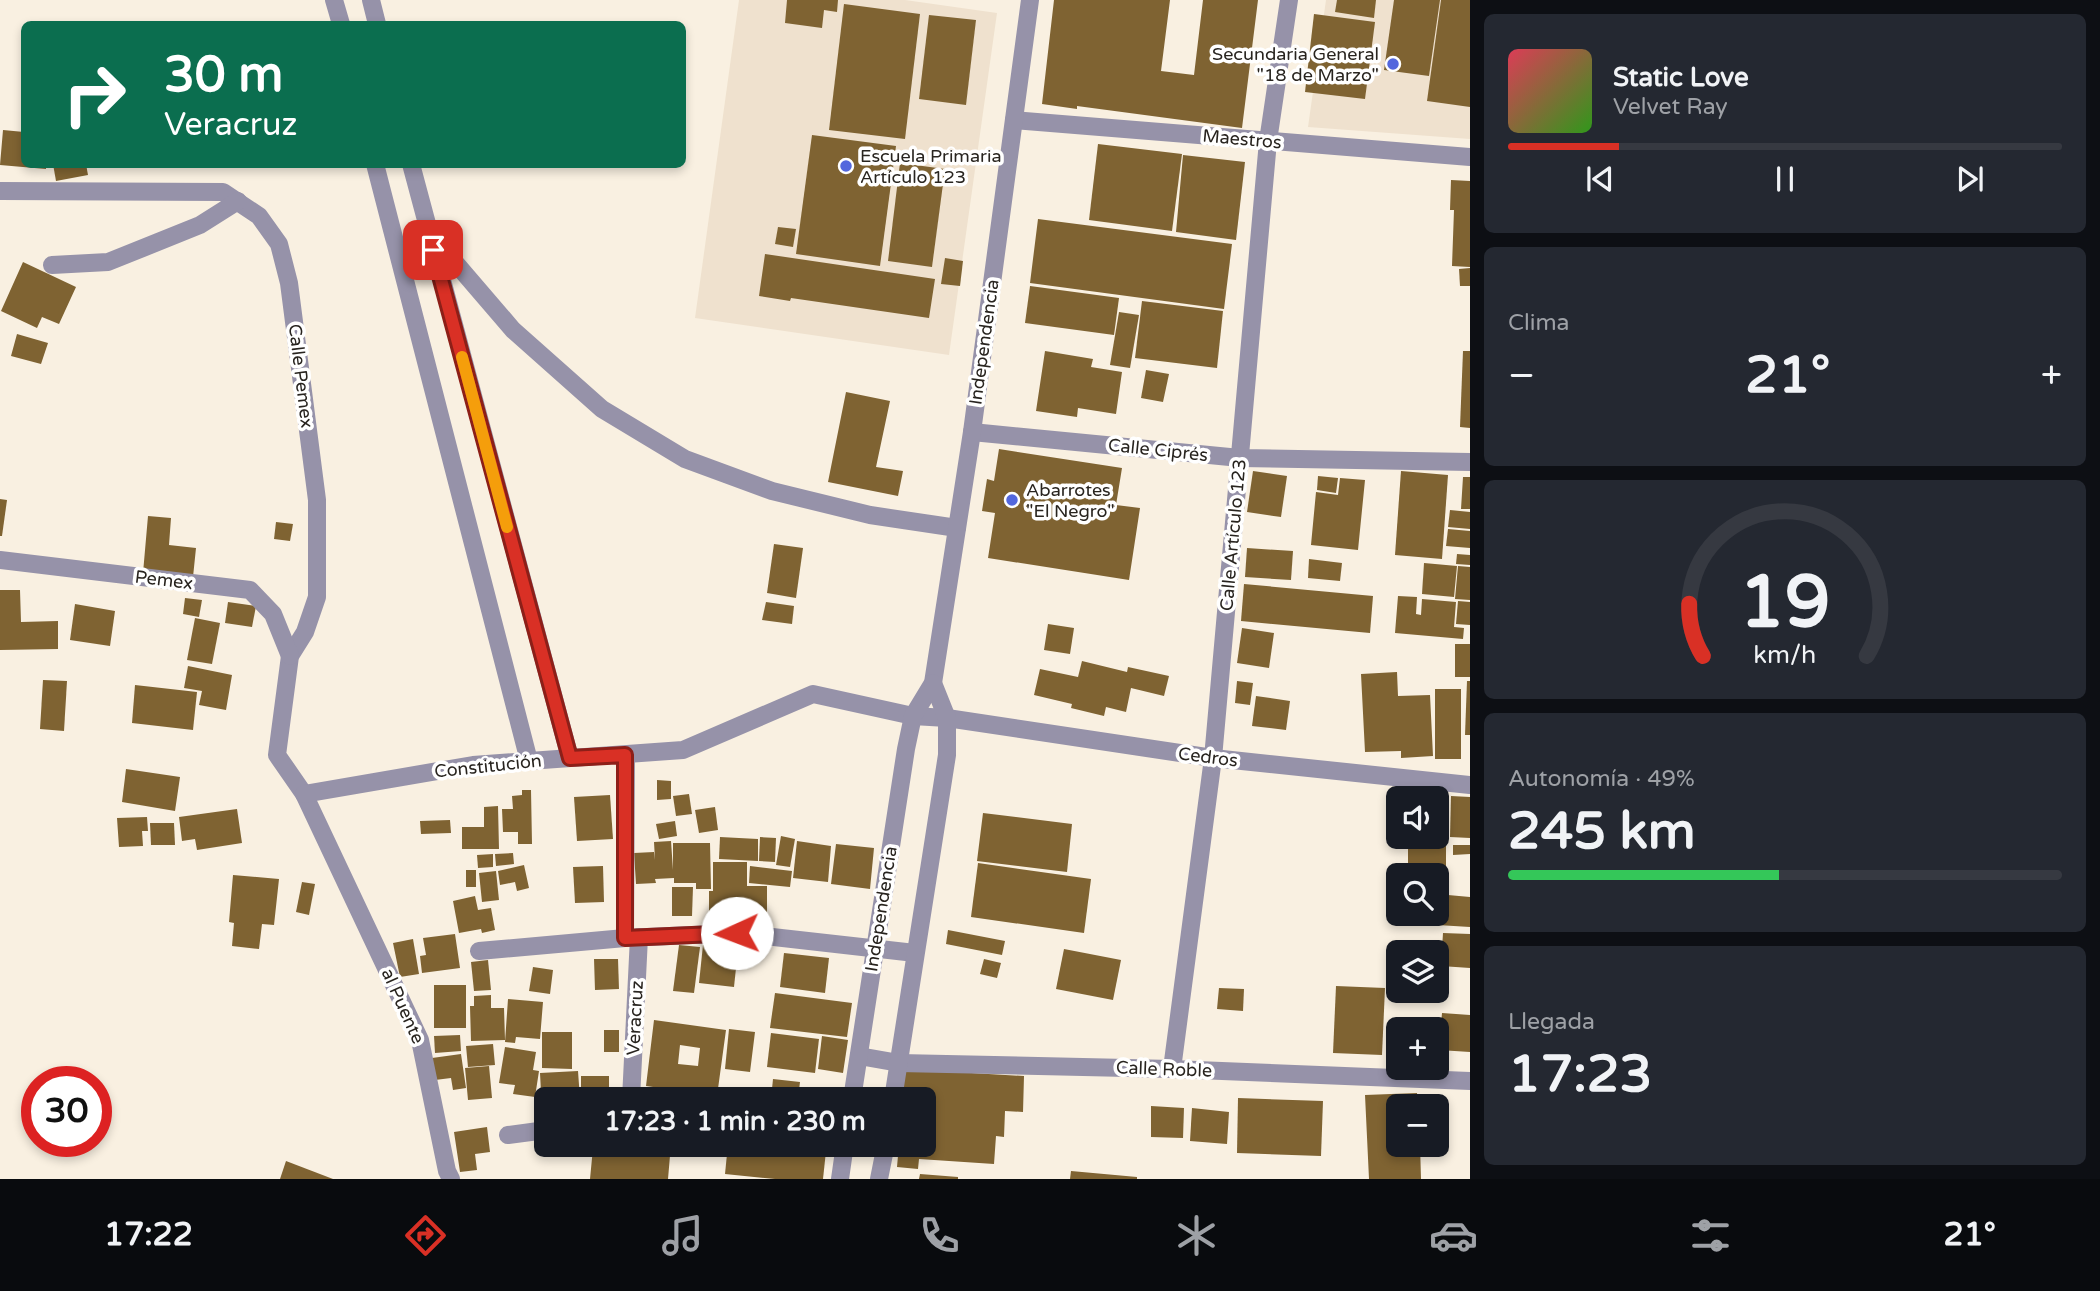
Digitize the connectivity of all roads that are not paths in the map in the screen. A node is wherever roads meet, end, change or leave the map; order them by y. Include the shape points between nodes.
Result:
1 (334, 0) edge
2 (371, 0) edge
3 (1030, 0) edge
4 (1289, 0) edge
5 (340, 21) edge
6 (376, 21) edge
7 (1014, 120) junction
8 (1268, 141) junction
9 (1470, 157) edge
10 (376, 168) edge
11 (412, 168) edge
12 (0, 191) edge
13 (238, 201) junction
14 (426, 223) junction
15 (52, 265) dead end
16 (972, 432) junction
17 (1240, 458) junction
18 (1470, 462) edge
19 (957, 528) junction
20 (0, 560) edge
21 (290, 656) junction
22 (933, 683) junction
23 (913, 716) junction
24 (947, 718) junction
25 (625, 755) junction
26 (570, 758) junction
27 (1213, 758) junction
28 (529, 761) junction
29 (1470, 785) edge
30 (304, 794) junction
31 (632, 938) junction
32 (874, 947) junction
33 (479, 951) dead end
34 (915, 953) junction
35 (859, 1056) junction
36 (899, 1063) junction
37 (1171, 1069) junction
38 (1470, 1081) edge
39 (631, 1087) edge
40 (854, 1087) edge
41 (895, 1087) edge
42 (534, 1132) edge
43 (508, 1135) dead end
44 (844, 1157) edge
45 (883, 1157) edge
46 (451, 1179) edge
47 (841, 1179) edge
48 (878, 1179) edge

1 - 5 street
2 - 6 street
3 - 7 street, Independencia
4 - 8 street, Calle Artículo 123
7 - 8 street, Maestros
7 - 16 street, Independencia
8 - 9 street, Maestros
8 - 17 street, Calle Artículo 123
10 - 28 street
11 - 14 street
12 - 13 street, Calle Pemex via 223,192
13 - 15 street via 200,225 108,262
13 - 21 street, Calle Pemex via 259,216 279,244 289,283 317,500 317,597 305,632
14 - 19 street via 513,330 602,409 685,459 772,491 870,515
14 - 26 street
16 - 17 street, Calle Ciprés
16 - 19 street, Independencia
17 - 18 street, Calle Ciprés
17 - 27 street, Calle Artículo 123
19 - 22 street, Independencia
20 - 21 street, Pemex via 250,590 273,614
21 - 30 street, Calle Pemex via 276,755
22 - 23 street, Independencia
22 - 24 street
23 - 24 street, Cedros
23 - 25 street, Constitución via 813,694 683,750
23 - 32 street, Independencia
24 - 27 street, Cedros
24 - 34 street via 947,755
25 - 26 street, Constitución
25 - 31 street, Veracruz
26 - 28 street, Constitución
27 - 29 street, Cedros
27 - 37 street, Calle Artículo 123
28 - 30 street, Constitución via 473,765
30 - 46 street, al Puente via 420,1040
31 - 32 street via 737,933
31 - 33 street
31 - 39 street, Veracruz
32 - 34 street
32 - 35 street, Independencia
34 - 36 street
35 - 36 street, Calle Roble
35 - 40 street, Independencia
36 - 37 street, Calle Roble
36 - 41 street
37 - 38 street, Calle Roble
42 - 43 street
44 - 47 street
45 - 48 street

